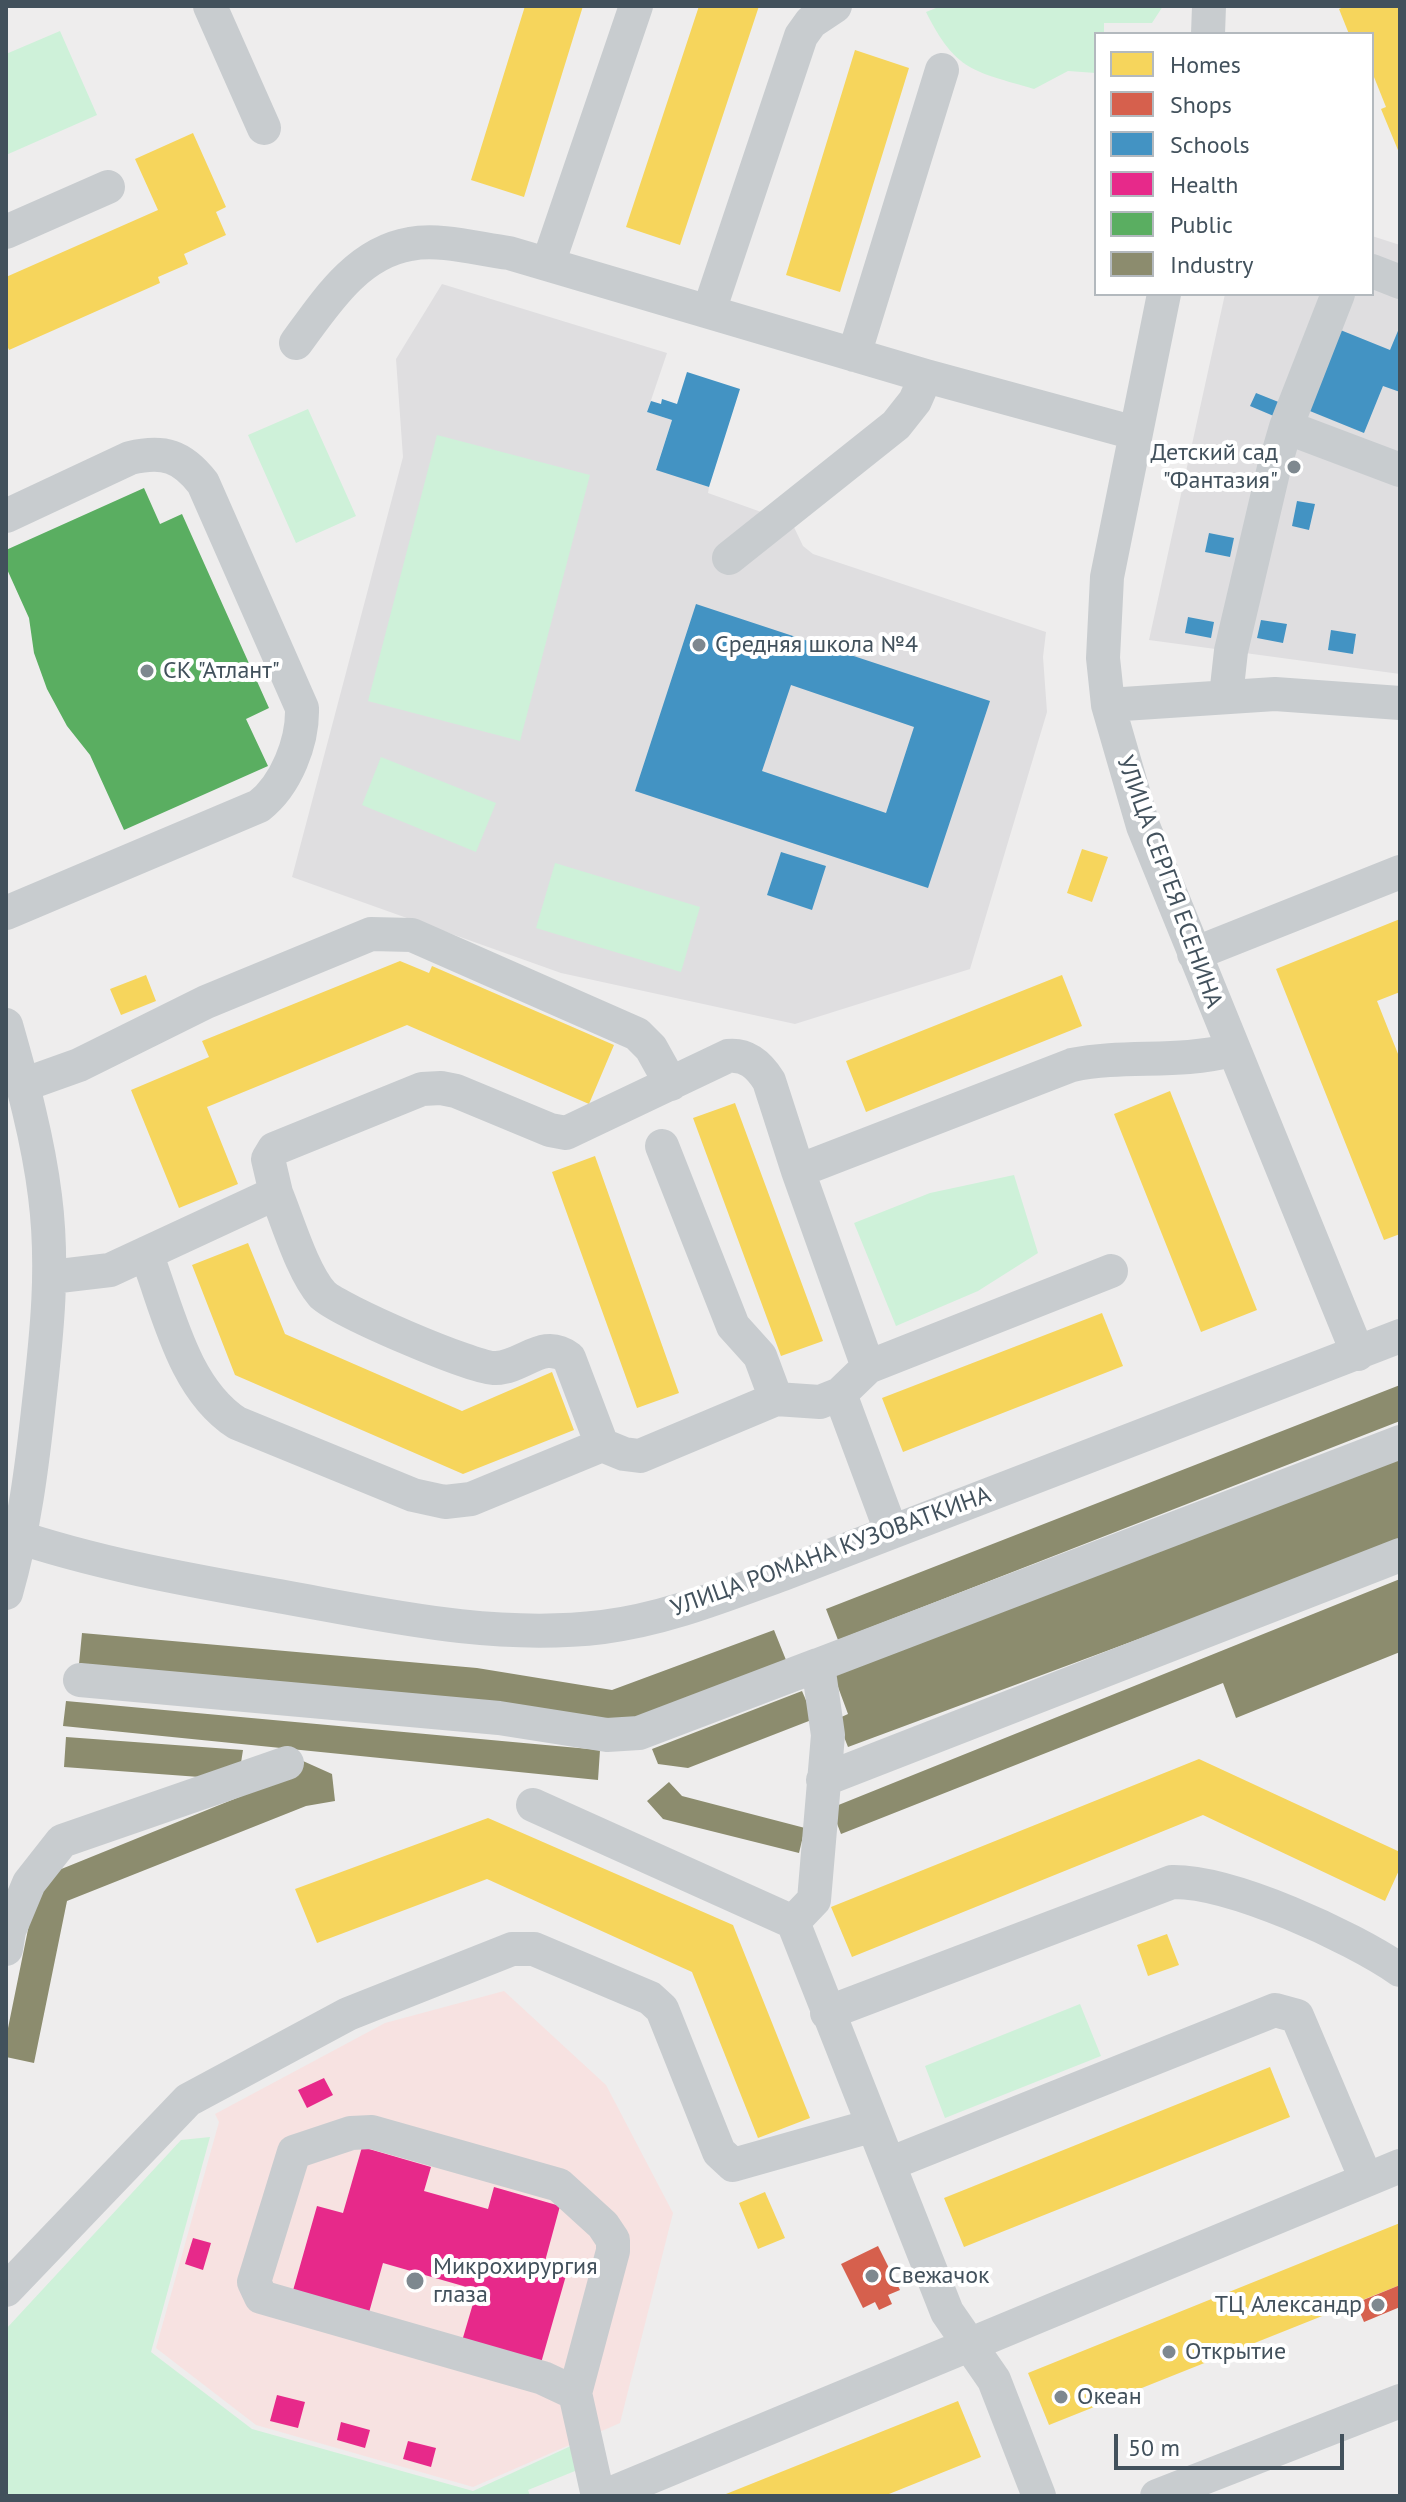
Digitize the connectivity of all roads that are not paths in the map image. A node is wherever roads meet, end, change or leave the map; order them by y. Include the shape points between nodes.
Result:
1 (210, 6) edge
2 (636, 6) edge
3 (835, 6) edge
4 (1209, 6) edge
5 (1208, 32) edge
6 (942, 70) dead end
7 (264, 128) dead end
8 (108, 187) dead end
9 (6, 232) edge
10 (548, 264) junction
11 (1374, 272) edge
12 (1400, 282) edge
13 (1164, 296) edge
14 (1337, 296) edge
15 (709, 311) junction
16 (296, 343) dead end
17 (854, 355) junction
18 (926, 376) junction
19 (1286, 427) junction
20 (1135, 433) junction
21 (1400, 470) edge
22 (6, 516) edge
23 (729, 558) dead end
24 (1226, 696) junction
25 (1400, 703) edge
26 (1108, 705) junction
27 (1400, 872) edge
28 (6, 913) edge
29 (1194, 954) junction
30 (6, 1025) edge
31 (1231, 1050) junction
32 (671, 1084) junction
33 (23, 1085) junction
34 (662, 1146) dead end
35 (798, 1171) junction
36 (276, 1193) junction
37 (146, 1253) junction
38 (1111, 1271) dead end
39 (51, 1277) junction
40 (1400, 1336) edge
41 (1358, 1354) junction
42 (868, 1367) junction
43 (840, 1394) junction
44 (776, 1399) junction
45 (1400, 1442) edge
46 (602, 1445) junction
47 (891, 1531) junction
48 (14, 1536) edge
49 (1400, 1555) edge
50 (6, 1593) edge
51 (818, 1665) junction
52 (80, 1680) dead end
53 (287, 1763) dead end
54 (823, 1780) junction
55 (533, 1805) dead end
56 (793, 1922) junction
57 (6, 1949) edge
58 (1392, 1959) edge
59 (827, 2013) junction
60 (871, 2126) junction
61 (889, 2164) junction
62 (1400, 2166) edge
63 (1366, 2179) junction
64 (6, 2290) edge
65 (972, 2347) junction
66 (575, 2393) junction
67 (1400, 2401) edge
68 (598, 2496) edge
69 (605, 2496) edge
70 (1039, 2496) edge
71 (1157, 2496) edge

1 - 7 street
2 - 10 street
3 - 15 street via 801,36
4 - 5 street
6 - 17 street
8 - 9 street
10 - 15 street
10 - 16 street via 509,253 412,243 382,252 352,273
11 - 12 street
13 - 20 street, УЛИЦА СЕРГЕЯ ЕСЕНИНА
14 - 19 street
15 - 17 street
17 - 18 street
18 - 20 street
18 - 23 street via 896,425
19 - 21 street
19 - 24 street via 1231,651
20 - 26 street, УЛИЦА СЕРГЕЯ ЕСЕНИНА via 1103,618
22 - 28 street via 130,458 169,454 189,465 203,483 302,708 302,727 278,792 259,806
24 - 25 street
24 - 26 street
26 - 29 street, УЛИЦА СЕРГЕЯ ЕСЕНИНА via 1143,826
27 - 29 street
29 - 31 street, УЛИЦА СЕРГЕЯ ЕСЕНИНА
30 - 33 street
31 - 35 street via 1196,1058 1104,1058 1072,1065
31 - 41 street, УЛИЦА СЕРГЕЯ ЕСЕНИНА
32 - 33 street via 637,1034 412,935 390,932 371,934 233,990 79,1065
32 - 35 street via 728,1056 753,1062 769,1081
32 - 36 street via 566,1133 456,1091 422,1089 274,1149 268,1159
33 - 39 street via 45,1195
34 - 44 street via 733,1326 760,1356
35 - 42 street
36 - 37 street
36 - 46 street via 313,1282 336,1306 480,1367 510,1366 548,1348 560,1350 569,1358
37 - 39 street via 110,1270
37 - 46 street via 197,1384 237,1423 413,1495 445,1502 471,1499
38 - 42 street
39 - 48 street
40 - 41 street, УЛИЦА РОМАНА КУЗОВАТКИНА
41 - 47 street, УЛИЦА РОМАНА КУЗОВАТКИНА
42 - 43 street
43 - 44 street via 820,1402
43 - 47 street
44 - 46 street via 640,1456
45 - 51 street
47 - 48 street, УЛИЦА РОМАНА КУЗОВАТКИНА via 709,1601 628,1624 563,1630 398,1619 153,1574
48 - 50 street
49 - 54 street
51 - 52 street via 639,1733 607,1735 499,1718
51 - 54 street via 828,1735
53 - 57 street via 62,1841 29,1883
54 - 56 street via 814,1900
55 - 56 street
56 - 59 street
58 - 59 street via 1229,1889 1172,1882
59 - 60 street
60 - 61 street
60 - 64 street via 733,2165 719,2152 662,2009 650,1998 534,1949 512,1949 348,2014 188,2100
61 - 63 street via 1275,2010 1297,2016
61 - 65 street via 947,2312
62 - 63 street
63 - 65 street
65 - 69 street
65 - 70 street via 994,2380
66 - 66 street via 613,2251 609,2233 572,2194 559,2185 372,2132 351,2133 294,2152 254,2282 261,2297 543,2378
66 - 68 street
67 - 71 street

